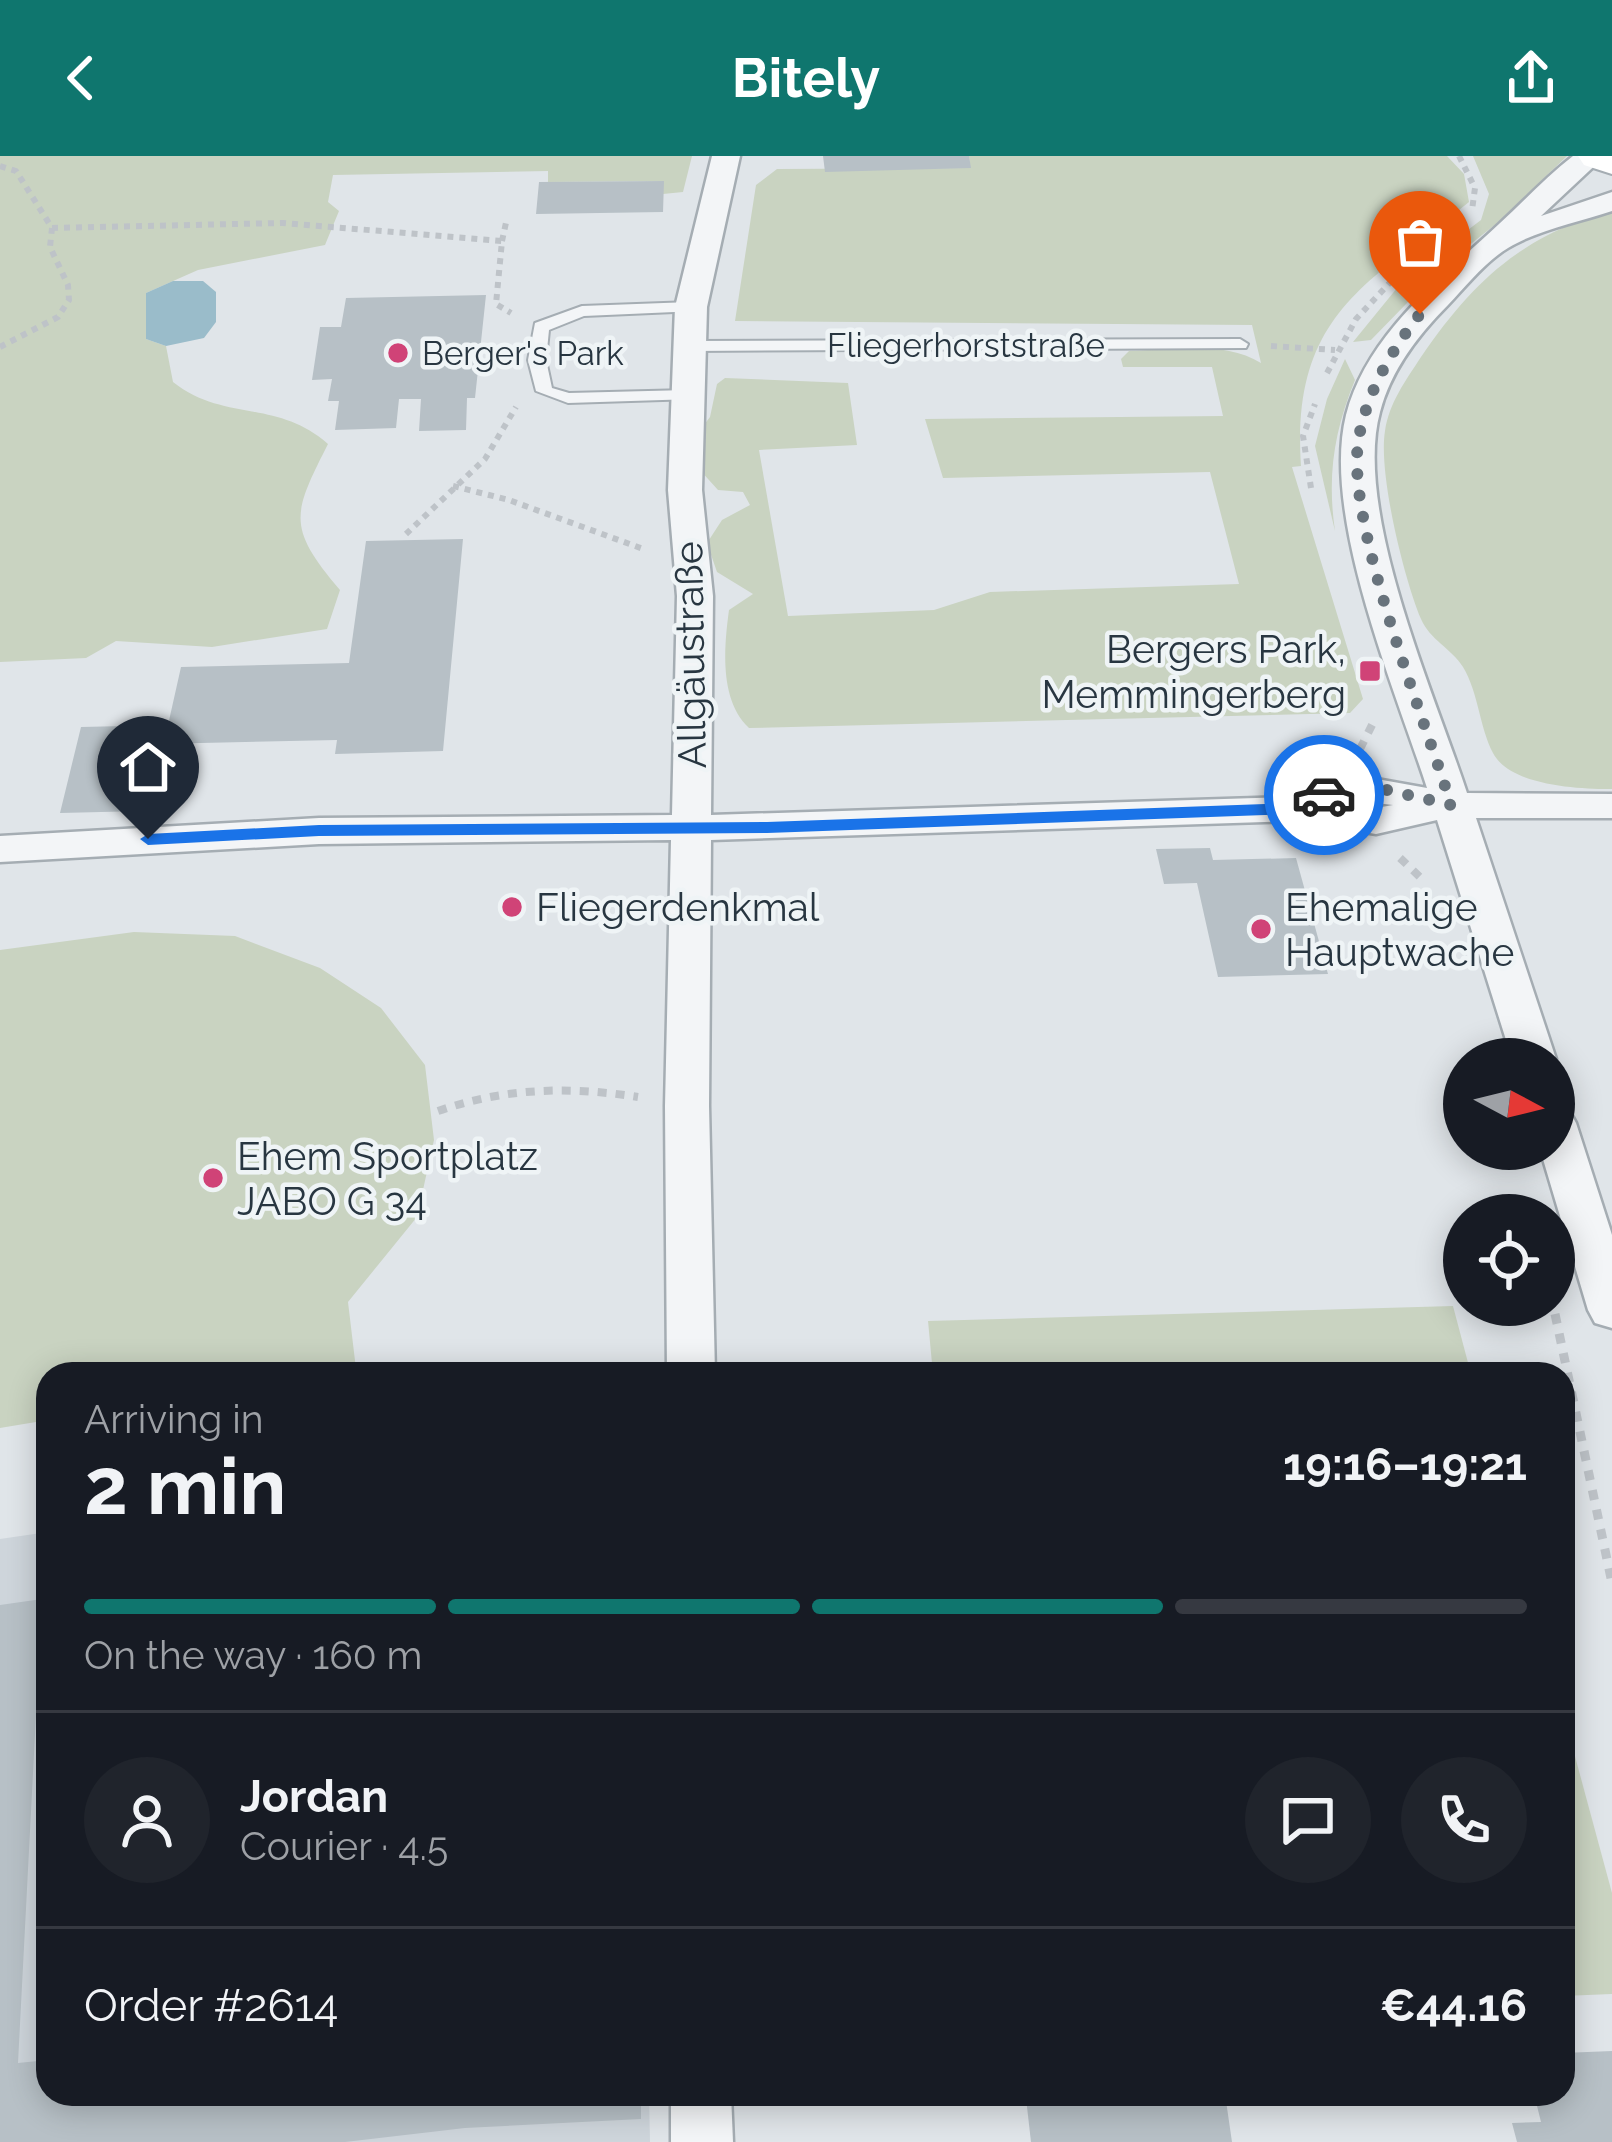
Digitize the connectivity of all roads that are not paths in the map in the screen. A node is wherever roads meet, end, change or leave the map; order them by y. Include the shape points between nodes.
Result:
1 (726, 156) edge
2 (1595, 156) edge
3 (1612, 161) edge
4 (1612, 201) edge
5 (1501, 240) junction
6 (691, 307) junction
7 (1240, 344) road end
8 (691, 346) junction
9 (688, 395) junction
10 (1451, 805) junction
11 (1612, 806) edge
12 (690, 827) junction
13 (0, 849) edge
14 (1527, 1038) edge
15 (1569, 1170) edge
16 (1612, 1310) edge
17 (691, 1362) edge
18 (701, 2106) edge
19 (702, 2142) edge

1 - 6 street, Allgäustraße
2 - 3 street
2 - 5 street via 1556,181
4 - 5 street
5 - 10 street via 1443,288 1398,341 1358,441 1361,507 1379,581
6 - 8 street, Allgäustraße
6 - 9 lane via 560,316 541,327 536,346 545,391 568,398
7 - 8 lane, Fliegerhorststraße
8 - 9 street, Allgäustraße
9 - 12 street, Allgäustraße
10 - 11 street
10 - 12 street via 1376,821 1296,808
10 - 14 street
12 - 13 street via 319,831
12 - 17 street, Allgäustraße
15 - 16 street
18 - 19 street

